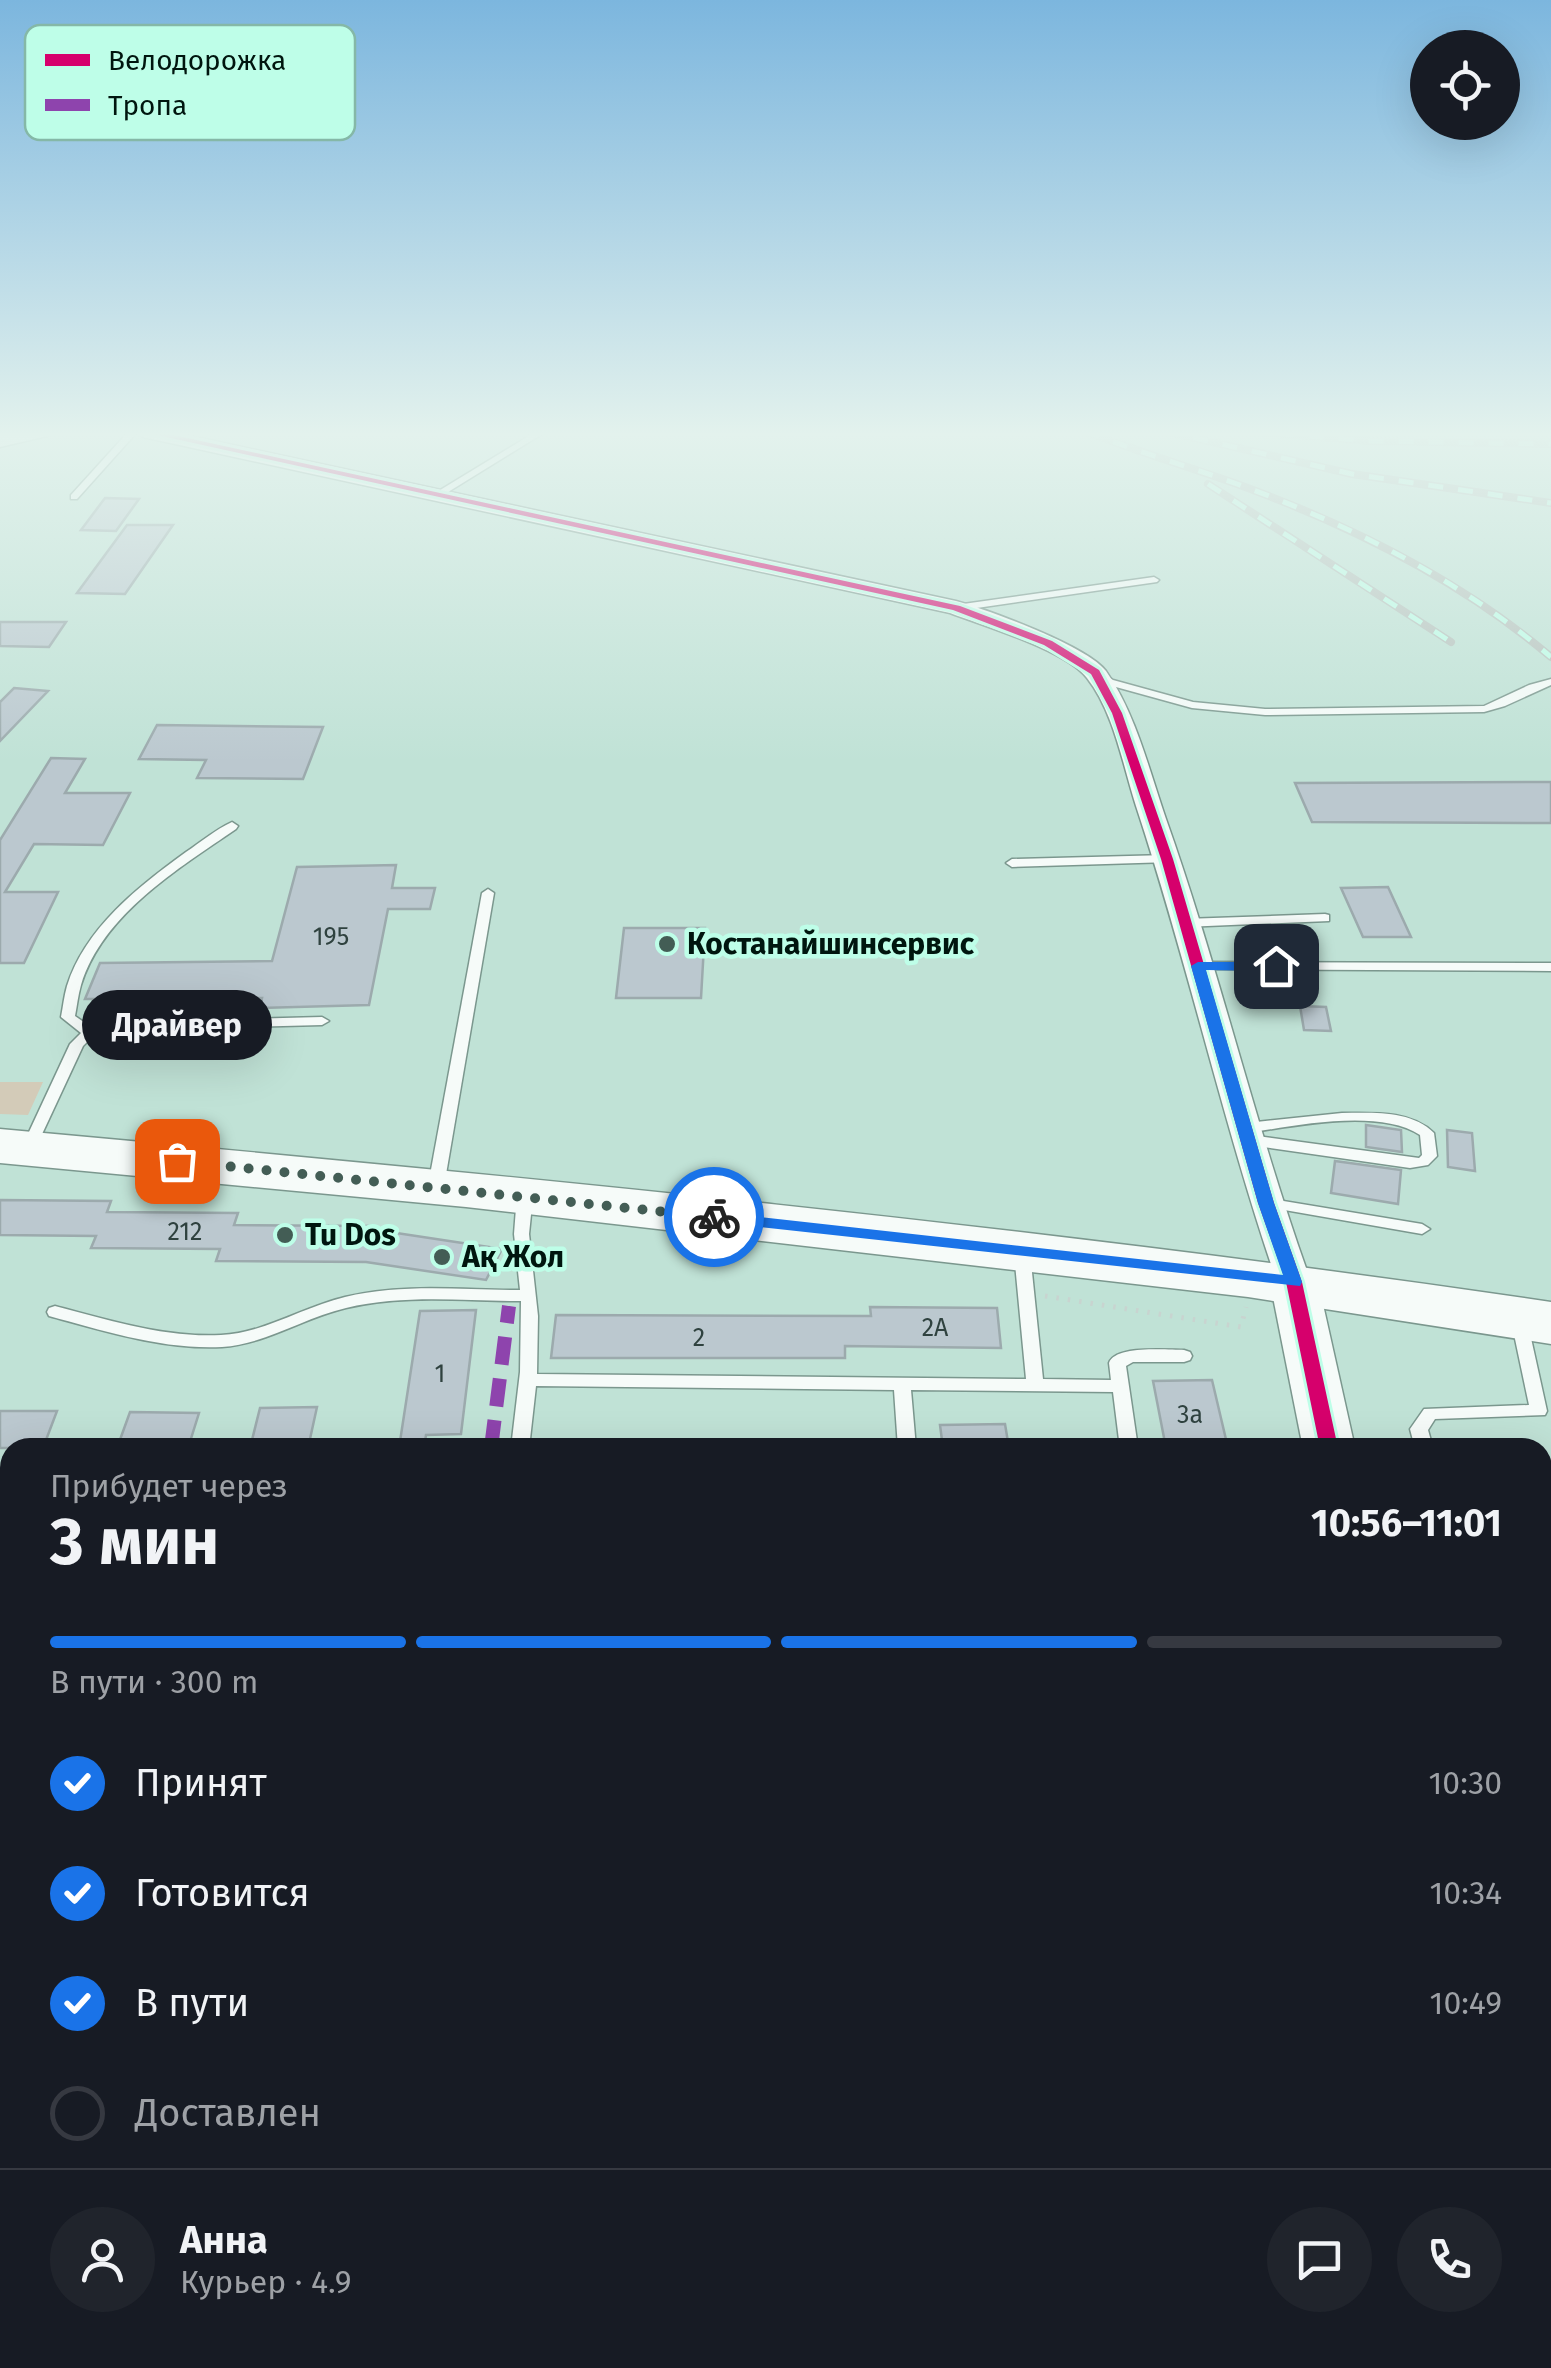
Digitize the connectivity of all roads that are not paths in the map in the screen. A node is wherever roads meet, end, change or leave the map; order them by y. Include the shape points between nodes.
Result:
1 (651, 542) edge
2 (1154, 580) dead end
3 (956, 608) junction
4 (1096, 672) junction
5 (1551, 682) edge
6 (232, 826) dead end
7 (1168, 860) junction
8 (1012, 863) dead end
9 (488, 894) dead end
10 (1324, 918) dead end
11 (1184, 923) junction
12 (1198, 966) junction
13 (1551, 967) edge
14 (322, 1021) dead end
15 (87, 1031) junction
16 (1249, 1134) junction
17 (14, 1146) edge
18 (436, 1186) junction
19 (525, 1195) junction
20 (1266, 1203) junction
21 (1422, 1229) dead end
22 (1022, 1273) junction
23 (1270, 1294) junction
24 (530, 1296) junction
25 (56, 1312) dead end
26 (1535, 1321) edge
27 (1184, 1356) dead end
28 (529, 1380) junction
29 (902, 1384) junction
30 (1035, 1384) junction
31 (1118, 1386) junction
32 (1545, 1411) edge
33 (521, 1438) edge
34 (906, 1438) edge
35 (1127, 1438) edge
36 (1325, 1438) edge
37 (1421, 1438) edge

1 - 3 street
2 - 3 lane
3 - 4 street via 1048,643
4 - 5 lane via 1109,682 1192,705 1264,712 1484,710
4 - 7 street via 1118,713
6 - 15 lane via 150,882 98,942 70,988 68,1017
7 - 8 lane
7 - 11 street
9 - 18 lane
10 - 11 lane
11 - 12 street
12 - 13 lane
12 - 16 street
14 - 15 lane
15 - 17 lane
16 - 16 lane via 1410,1163 1430,1156 1426,1130 1398,1122 1350,1117
16 - 20 street
17 - 18 highway
18 - 19 highway
19 - 22 highway
19 - 24 lane via 518,1222
20 - 21 lane
20 - 23 street
22 - 23 highway
22 - 30 lane
23 - 26 highway
23 - 36 street
24 - 25 lane via 375,1297 224,1340 145,1334
24 - 28 lane
26 - 32 lane
27 - 31 lane via 1122,1358
28 - 29 lane
28 - 33 lane
29 - 30 lane
29 - 34 lane
30 - 31 lane
31 - 35 lane
32 - 37 lane via 1430,1413 1419,1429

